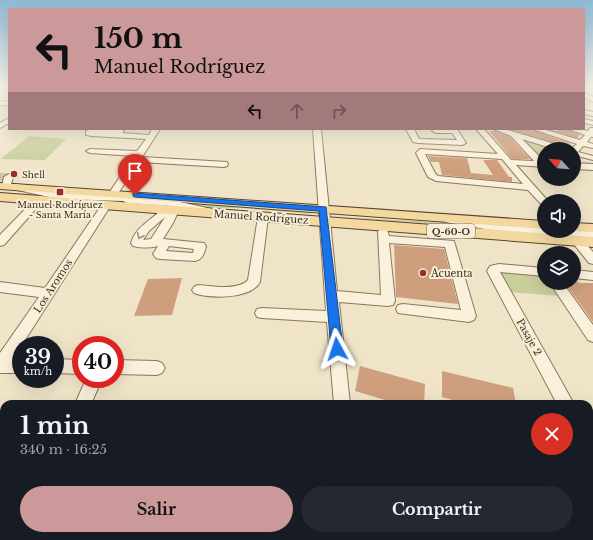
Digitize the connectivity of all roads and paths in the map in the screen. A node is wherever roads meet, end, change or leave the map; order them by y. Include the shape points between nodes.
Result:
1 (8, 116) edge
2 (0, 126) edge
3 (155, 130) edge
4 (317, 130) edge
5 (411, 130) edge
6 (454, 130) edge
7 (481, 130) edge
8 (500, 130) edge
9 (539, 130) dead end
10 (577, 130) edge
11 (436, 131) dead end
12 (592, 133) edge
13 (513, 134) junction
14 (117, 135) dead end
15 (151, 137) junction
16 (539, 142) edge
17 (578, 142) edge
18 (581, 143) joint
19 (593, 146) edge
20 (90, 151) dead end
21 (581, 154) edge
22 (138, 156) junction
23 (537, 158) edge
24 (593, 158) edge
25 (506, 159) junction
26 (537, 163) edge
27 (224, 164) dead end
28 (581, 166) edge
29 (593, 167) edge
30 (4, 183) edge
31 (530, 187) junction
32 (114, 193) junction
33 (537, 194) edge
34 (0, 197) edge
35 (39, 200) junction
36 (106, 205) junction
37 (170, 210) junction
38 (221, 214) junction
39 (324, 215) junction
40 (263, 217) junction
41 (436, 217) junction
42 (537, 224) edge
43 (593, 228) edge
44 (581, 230) edge
45 (537, 231) edge
46 (383, 232) junction
47 (537, 232) edge
48 (581, 232) edge
49 (593, 233) edge
50 (537, 234) edge
51 (581, 236) edge
52 (576, 238) edge
53 (0, 242) edge
54 (593, 242) edge
55 (593, 260) edge
56 (537, 271) edge
57 (581, 275) edge
58 (593, 276) edge
59 (0, 287) edge
60 (198, 290) dead end
61 (561, 290) edge
62 (49, 293) junction
63 (332, 296) junction
64 (403, 309) dead end
65 (262, 313) dead end
66 (334, 317) junction
67 (593, 336) edge
68 (0, 366) edge
69 (12, 366) edge
70 (124, 367) edge
71 (157, 368) dead end
72 (90, 388) edge
73 (85, 400) edge
74 (342, 400) edge
75 (564, 400) edge

1 - 2 street
3 - 15 street
4 - 39 street
5 - 6 street via 417,141 462,143
6 - 11 street
7 - 25 street
8 - 13 street
9 - 17 street
10 - 12 street
12 - 18 street
13 - 16 street
13 - 23 street
14 - 15 street
15 - 22 street
18 - 19 street
20 - 22 street
21 - 24 street
22 - 27 street
22 - 32 street
25 - 26 street
25 - 31 street
25 - 31 street via 423,151 420,153 431,175 436,178
28 - 29 street
30 - 32 main road, Manuel Rodríguez / Q-60-O
30 - 38 street via 87,200 163,202
30 - 39 street via 46,194 85,198 137,198 305,211
31 - 33 street
32 - 39 main road, Manuel Rodríguez / Q-60-O
34 - 35 main road, Manuel Rodríguez / Q-60-O
35 - 36 main road, Manuel Rodríguez / Q-60-O
35 - 53 street
36 - 37 main road, Manuel Rodríguez / Q-60-O
36 - 62 street, Los Aromos
37 -> 37 street via 145,227 137,241 139,244 160,243
37 - 38 main road, Manuel Rodríguez / Q-60-O
38 - 40 main road, Manuel Rodríguez / Q-60-O
39 - 40 main road, Manuel Rodríguez / Q-60-O
39 - 41 main road, Manuel Rodríguez / Q-60-O
39 - 46 main road, Manuel Rodríguez / Q-60-O
39 - 50 street via 341,219
39 - 63 street
40 - 60 street via 252,285 241,290
41 - 42 main road, Manuel Rodríguez / Q-60-O
41 - 45 street via 496,228
43 - 44 main road, Manuel Rodríguez / Q-60-O
46 - 47 main road, Manuel Rodríguez / Q-60-O
46 - 63 street via 388,301
46 - 64 street via 450,244 468,316
48 - 49 street
51 - 54 main road, Manuel Rodríguez / Q-60-O
52 - 55 street
56 - 75 street, Pasaje 2 via 499,268 493,272
57 - 58 street
59 - 62 street
61 - 67 street
62 - 68 street, Los Aromos
63 - 66 street
65 - 66 street
66 - 74 street
68 - 69 street
70 - 71 street
72 - 73 street

